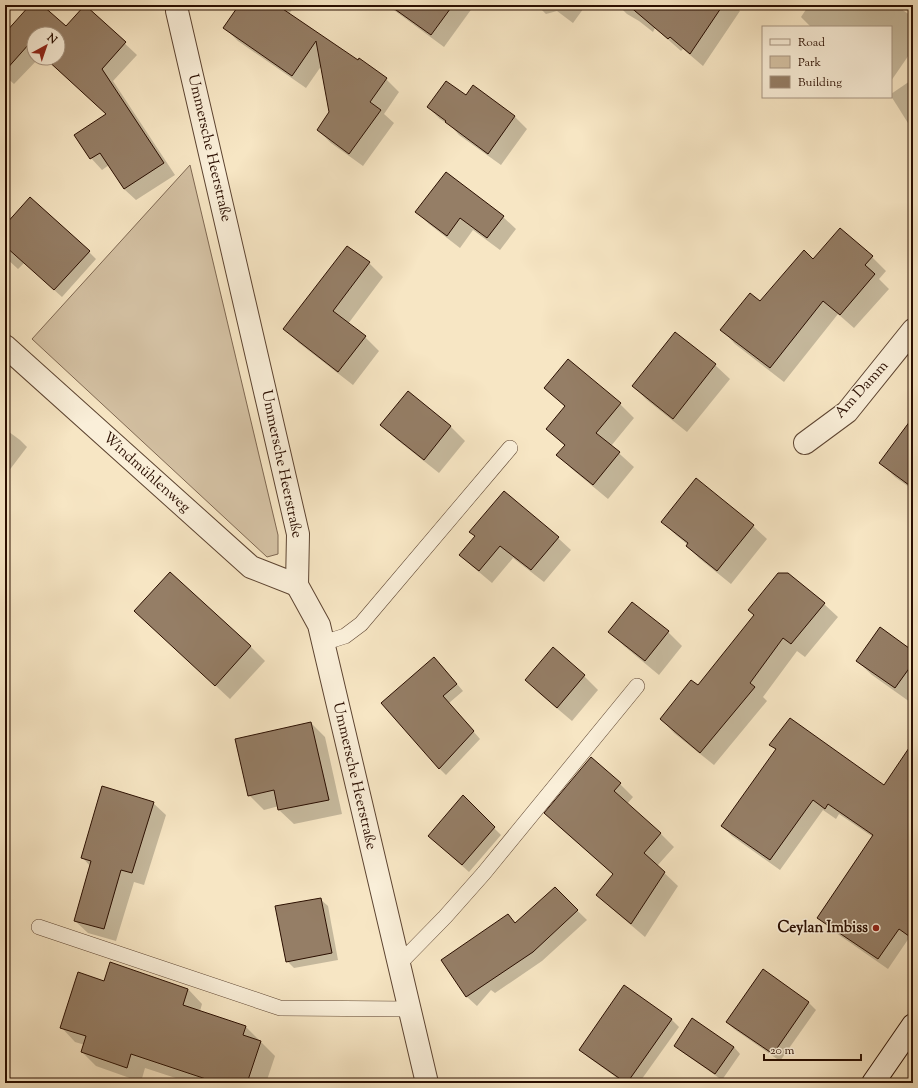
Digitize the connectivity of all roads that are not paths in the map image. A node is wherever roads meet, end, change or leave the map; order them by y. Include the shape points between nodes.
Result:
1 (177, 5) edge
2 (913, 330) edge
3 (5, 346) edge
4 (805, 443) dead end
5 (510, 448) dead end
6 (297, 585) junction
7 (323, 643) junction
8 (637, 686) dead end
9 (39, 927) dead end
10 (399, 964) junction
11 (409, 1009) junction
12 (913, 1025) edge
13 (427, 1083) edge
14 (873, 1083) edge

1 - 6 street, Ummersche Heerstraße via 298,534
2 - 4 street, Am Damm via 847,412
3 - 6 street, Windmühlenweg via 251,567
5 - 7 lane via 361,624 345,636
6 - 7 street, Ummersche Heerstraße via 319,625
7 - 10 street, Ummersche Heerstraße
8 - 10 lane via 484,873
9 - 11 lane via 280,1008
10 - 11 street, Ummersche Heerstraße
11 - 13 street, Ummersche Heerstraße
12 - 14 street

